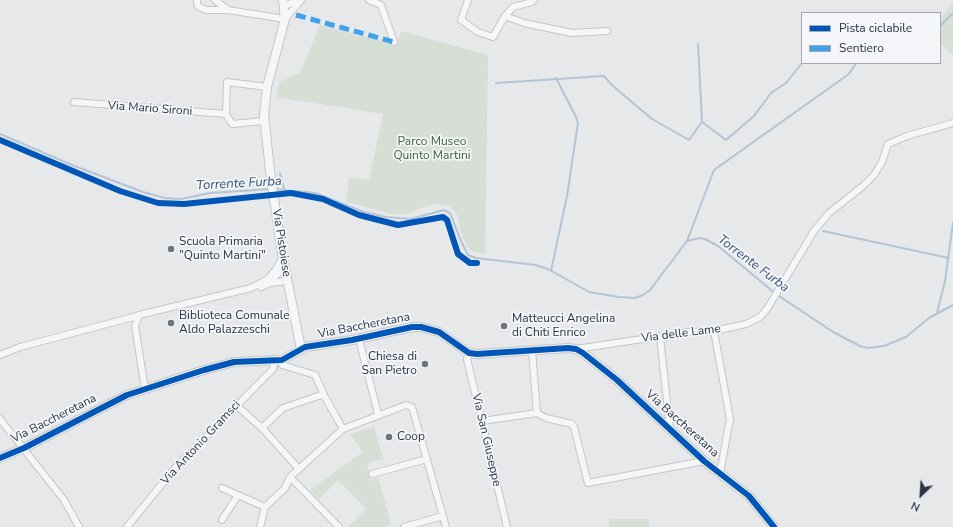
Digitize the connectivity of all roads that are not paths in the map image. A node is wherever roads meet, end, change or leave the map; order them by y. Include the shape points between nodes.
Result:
1 (197, 0) edge
2 (215, 0) edge
3 (297, 0) edge
4 (301, 0) edge
5 (369, 0) edge
6 (468, 0) edge
7 (534, 0) edge
8 (284, 3) edge
9 (228, 10) junction
10 (505, 16) junction
11 (285, 19) junction
12 (607, 31) dead end
13 (394, 42) dead end
14 (267, 87) junction
15 (74, 102) dead end
16 (226, 114) junction
17 (264, 121) junction
18 (953, 123) edge
19 (283, 257) junction
20 (284, 266) junction
21 (287, 281) junction
22 (270, 283) junction
23 (251, 288) junction
24 (136, 319) junction
25 (714, 331) junction
26 (660, 337) junction
27 (359, 339) junction
28 (301, 349) junction
29 (576, 349) junction
30 (532, 350) junction
31 (468, 354) junction
32 (0, 355) edge
33 (278, 361) junction
34 (145, 389) junction
35 (322, 395) junction
36 (236, 405) junction
37 (537, 413) junction
38 (378, 414) junction
39 (0, 419) edge
40 (482, 421) junction
41 (262, 428) junction
42 (343, 429) junction
43 (670, 429) junction
44 (24, 448) junction
45 (0, 458) edge
46 (427, 459) junction
47 (704, 461) junction
48 (299, 469) junction
49 (720, 473) junction
50 (372, 474) dead end
51 (290, 478) junction
52 (222, 488) dead end
53 (238, 495) junction
54 (265, 507) junction
55 (442, 516) junction
56 (222, 520) dead end
57 (79, 527) edge
58 (127, 527) edge
59 (260, 527) edge
60 (339, 527) edge
61 (404, 527) edge
62 (446, 527) edge
63 (507, 527) edge
64 (774, 527) edge

1 - 9 street via 200,8
2 - 9 street
3 - 8 street
4 - 11 street
5 - 13 street via 381,5
6 - 10 street via 461,20 478,32 493,37
7 - 10 street via 513,7
8 - 11 street, Via Pistoiese
9 - 11 street
10 - 12 street via 524,23 572,33
11 - 14 street, Via Pistoiese
14 - 16 street via 228,82
14 - 17 street, Via Pistoiese
15 - 16 street, Via Mario Sironi
16 - 17 street, Via Mario Sironi via 232,124
17 - 19 street, Via Pistoiese
18 - 25 street, Via delle Lame via 888,144 874,175 829,214 814,231 760,317 746,324
19 - 20 street, Via Pistoiese
19 - 23 street via 268,279
20 - 21 street, Via Pistoiese
20 - 22 street
21 - 22 street
21 - 28 street, Via Pistoiese
22 - 23 street
23 - 24 street via 143,313
24 - 32 street via 20,347
24 - 34 street
25 - 26 street, Via delle Lame
25 - 49 street via 730,419
26 - 29 street, Via delle Lame
26 - 43 street
27 - 28 street, Via Baccheretana
27 - 31 street, Via Baccheretana via 421,327 439,332
27 - 38 street
28 - 33 street, Via Baccheretana
29 - 30 street, Via Baccheretana
29 - 43 street, Via Baccheretana via 617,380
30 - 31 street, Via Baccheretana
30 - 37 street
31 - 40 street, Via San Giuseppe
33 - 34 street, Via Baccheretana via 222,365
33 - 35 street via 282,365 315,375
33 - 36 street, Via Antonio Gramsci
34 - 44 street, Via Baccheretana via 115,401
35 - 41 street via 284,408
35 - 42 street
36 - 41 street
36 - 58 street, Via Antonio Gramsci via 175,468
37 - 40 street
37 - 47 street via 546,418 572,424 588,483
38 - 42 street
38 - 46 street via 406,405 412,407
39 - 44 street
40 - 63 street, Via San Giuseppe
41 - 48 street
42 - 48 street
43 - 47 street, Via Baccheretana
44 - 45 street, Via Baccheretana
44 - 57 street via 64,500
46 - 50 street
46 - 55 street
47 - 49 street, Via Baccheretana
48 - 51 street
49 - 64 street, Via Baccheretana via 756,502
51 - 54 street via 285,488
51 - 60 street
52 - 53 street
53 - 54 street
53 - 56 street
54 - 59 street
55 - 61 street
55 - 62 street

